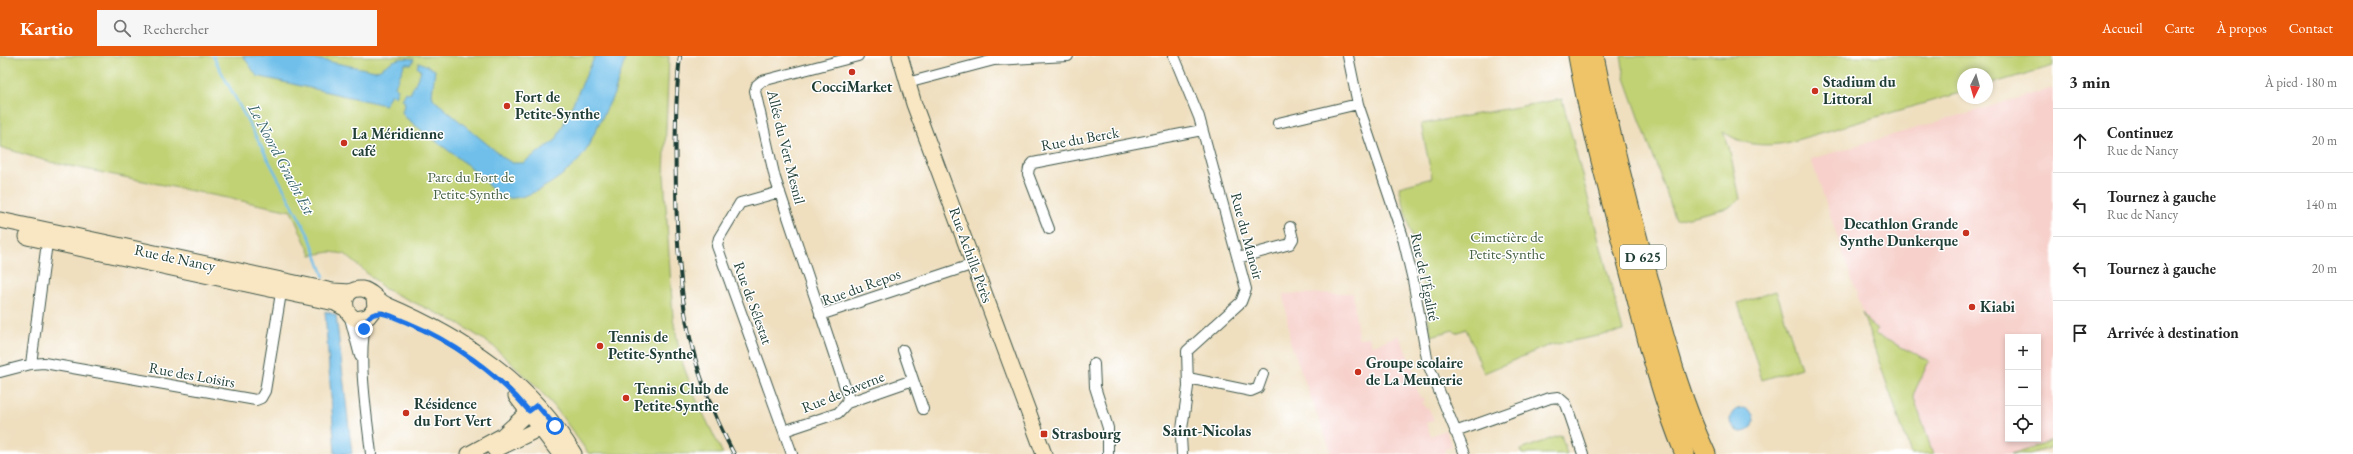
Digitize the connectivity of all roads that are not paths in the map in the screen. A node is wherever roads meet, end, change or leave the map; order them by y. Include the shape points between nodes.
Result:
1 (858, 56) edge
2 (900, 56) edge
3 (1068, 56) edge
4 (1174, 56) edge
5 (1348, 56) edge
6 (1578, 56) edge
7 (1594, 56) edge
8 (1002, 58) edge
9 (907, 83) junction
10 (1358, 104) junction
11 (1278, 123) dead end
12 (1202, 130) junction
13 (780, 192) junction
14 (0, 220) edge
15 (1290, 227) dead end
16 (1049, 229) dead end
17 (0, 230) edge
18 (48, 237) junction
19 (1238, 258) junction
20 (974, 264) junction
21 (282, 286) junction
22 (374, 297) junction
23 (336, 303) junction
24 (820, 315) junction
25 (369, 316) junction
26 (903, 350) dead end
27 (31, 364) junction
28 (1094, 364) dead end
29 (364, 368) junction
30 (0, 372) edge
31 (1263, 374) dead end
32 (1188, 378) junction
33 (913, 380) junction
34 (847, 403) junction
35 (533, 408) junction
36 (923, 409) dead end
37 (546, 423) junction
38 (784, 431) junction
39 (1456, 432) junction
40 (371, 454) edge
41 (470, 454) edge
42 (487, 454) edge
43 (560, 454) edge
44 (574, 454) edge
45 (792, 454) edge
46 (1044, 454) edge
47 (1108, 454) edge
48 (1182, 454) edge
49 (1465, 454) edge
50 (1584, 454) edge
51 (1685, 454) edge
52 (1706, 454) edge

1 - 13 street, Allée du Vert Mesnil via 765,80 757,85 756,95
2 - 9 main road, Rue Achille Pérès
3 - 8 street
4 - 12 street, Rue du Manoir
5 - 10 street, Rue de l'Égalité
6 - 51 highway, D 625 via 1598,149 1645,332
7 - 52 highway, D 625 via 1654,299 1684,401
8 - 9 street
9 - 20 main road, Rue Achille Pérès
10 - 11 street
10 - 39 street, Rue de l'Égalité via 1402,234 1413,280 1426,359
12 - 16 street, Rue du Berck via 1033,163 1028,174
12 - 19 street, Rue du Manoir
13 - 24 street, Allée du Vert Mesnil
13 - 38 street, Rue de Sélestat via 740,203 719,238 717,246
14 - 18 main road
15 - 19 street via 1293,239 1290,244
17 - 18 main road
18 - 21 main road, Rue de Nancy
18 - 27 street
19 - 32 street, Rue du Manoir via 1246,286 1244,296 1239,304 1189,348 1186,359
20 - 24 street, Rue du Repos
20 - 46 main road, Rue Achille Pérès
21 - 23 main road, Rue de Nancy
21 - 23 main road, Rue de Nancy via 312,287
21 - 27 street, Rue des Loisirs via 264,393 256,400 44,363
22 - 23 main road, Rue de Nancy via 365,289 351,292
22 - 25 main road via 376,305
22 - 35 main road via 428,322 461,342 508,376
23 - 25 main road via 358,319
23 - 29 street
24 - 34 street, Rue du Repos via 848,396
25 - 29 street via 364,332
25 - 35 main road via 388,315 448,344
26 - 33 street
27 - 30 street, Rue des Loisirs
28 - 47 street via 1095,387 1108,428
29 - 40 street
31 - 32 street via 1258,388 1251,391
32 - 48 street, Rue du Manoir via 1181,436
33 - 34 street, Rue de Saverne
33 - 36 street
34 - 38 street, Rue de Saverne via 838,413
35 - 37 main road
35 - 41 main road via 502,436
37 - 42 main road
37 - 43 main road
37 - 44 main road
38 - 45 street, Rue de Sélestat
39 - 49 street, Rue de l'Égalité
39 - 50 street via 1550,398 1558,398 1566,404

